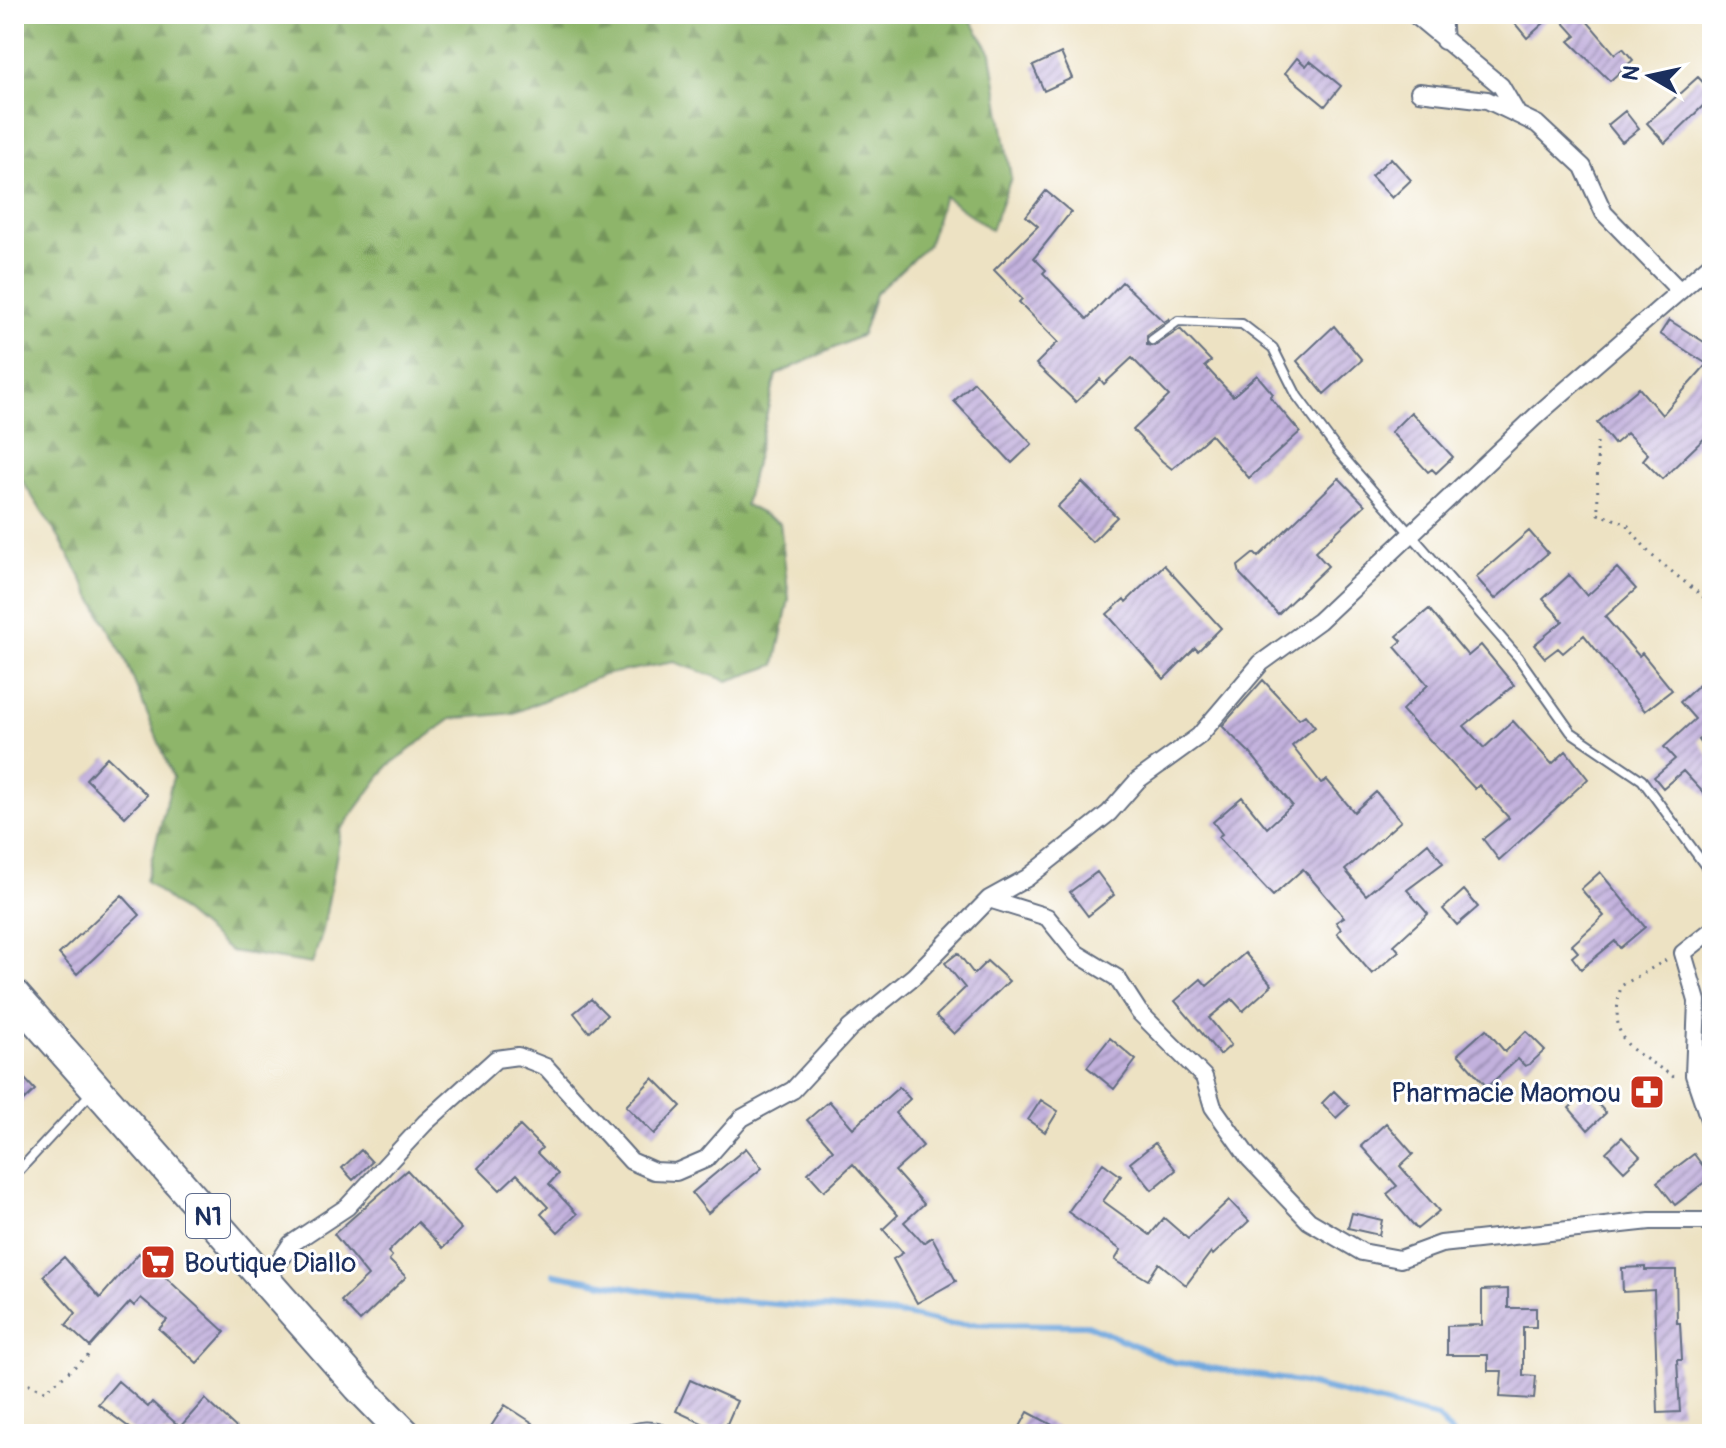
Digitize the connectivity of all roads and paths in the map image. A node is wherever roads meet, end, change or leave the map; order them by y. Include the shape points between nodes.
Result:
1 (1414, 14) edge
2 (1442, 14) edge
3 (1444, 41) junction
4 (1419, 92) dead end
5 (1518, 115) junction
6 (1712, 263) edge
7 (1680, 291) junction
8 (1152, 340) dead end
9 (1597, 442) dead end
10 (1409, 534) junction
11 (1712, 604) edge
12 (1712, 875) edge
13 (989, 899) junction
14 (1712, 930) edge
15 (1683, 953) junction
16 (14, 995) edge
17 (95, 1089) junction
18 (1697, 1093) junction
19 (1712, 1128) edge
20 (14, 1176) edge
21 (1712, 1221) edge
22 (266, 1282) junction
23 (89, 1355) dead end
24 (14, 1377) edge
25 (405, 1434) edge
26 (618, 1434) edge
27 (673, 1434) edge

1 - 3 street
2 - 3 street
3 - 5 street via 1501,86
4 - 5 street via 1487,100
5 - 7 street via 1537,124 1583,167 1604,213
6 - 7 street
7 - 10 street
8 - 10 lane via 1178,321 1242,324 1273,348 1297,396
9 - 11 path via 1598,514 1626,523 1650,554
10 - 12 lane via 1518,657 1571,732 1642,780
10 - 13 street via 1319,621 1261,663 1199,736 1138,780 1109,813 1027,878
13 - 21 street via 1047,917 1076,953 1117,978 1139,1012 1204,1077 1213,1107 1249,1158 1309,1221 1362,1252 1400,1259 1441,1244 1624,1223
13 - 22 street via 914,976 850,1028 793,1090 742,1118 706,1159 676,1172 654,1171 631,1161 546,1067 518,1056 496,1059 425,1123 347,1207 291,1244
14 - 15 street
15 - 18 street via 1697,1001
15 - 18 path via 1621,986 1614,1016 1623,1041
16 - 17 highway, N1
17 - 20 lane
17 - 22 highway, N1
18 - 19 street
22 - 25 highway, N1
23 - 24 path via 45,1391
26 - 27 lane via 640,1425

